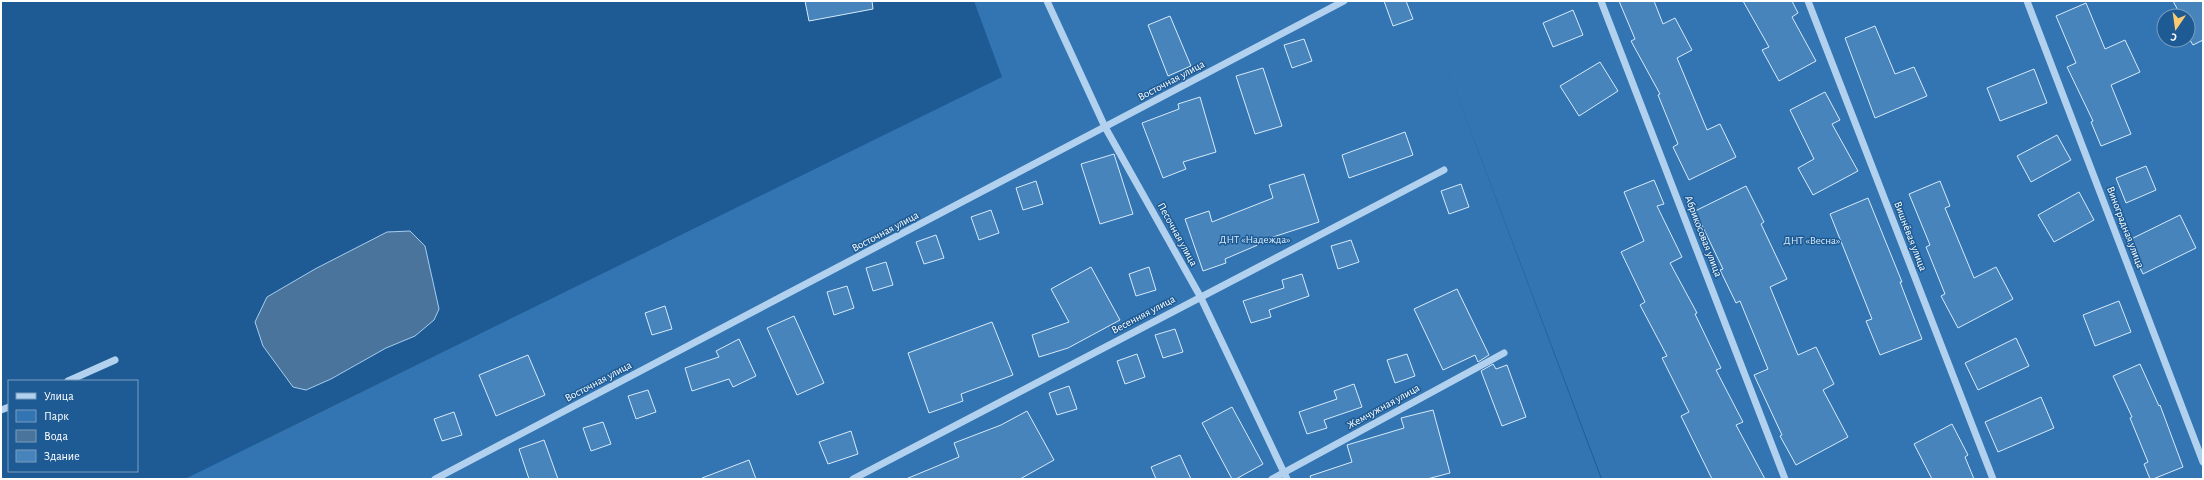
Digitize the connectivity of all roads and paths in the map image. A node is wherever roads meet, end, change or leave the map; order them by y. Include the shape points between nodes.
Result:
1 (1047, 1) edge
2 (1344, 1) edge
3 (1601, 1) edge
4 (1808, 1) edge
5 (2028, 1) edge
6 (1106, 127) junction
7 (1444, 170) dead end
8 (1200, 296) junction
9 (1504, 353) dead end
10 (115, 360) dead end
11 (70, 380) edge
12 (2203, 462) edge
13 (1285, 476) edge
14 (435, 479) edge
15 (853, 479) edge
16 (1272, 479) edge
17 (1785, 479) edge
18 (1992, 479) edge

1 - 6 lane, Песочная улица
2 - 6 lane, Восточная улица
3 - 17 lane, Абрикосовая улица
4 - 18 lane, Вишнёвая улица
5 - 12 lane, Виноградная улица
6 - 8 lane, Песочная улица
6 - 14 lane, Восточная улица
7 - 8 lane, Весенняя улица
8 - 13 lane, Песочная улица
8 - 15 lane, Весенняя улица
9 - 13 lane, Жемчужная улица
10 - 11 lane
13 - 16 lane, Жемчужная улица

